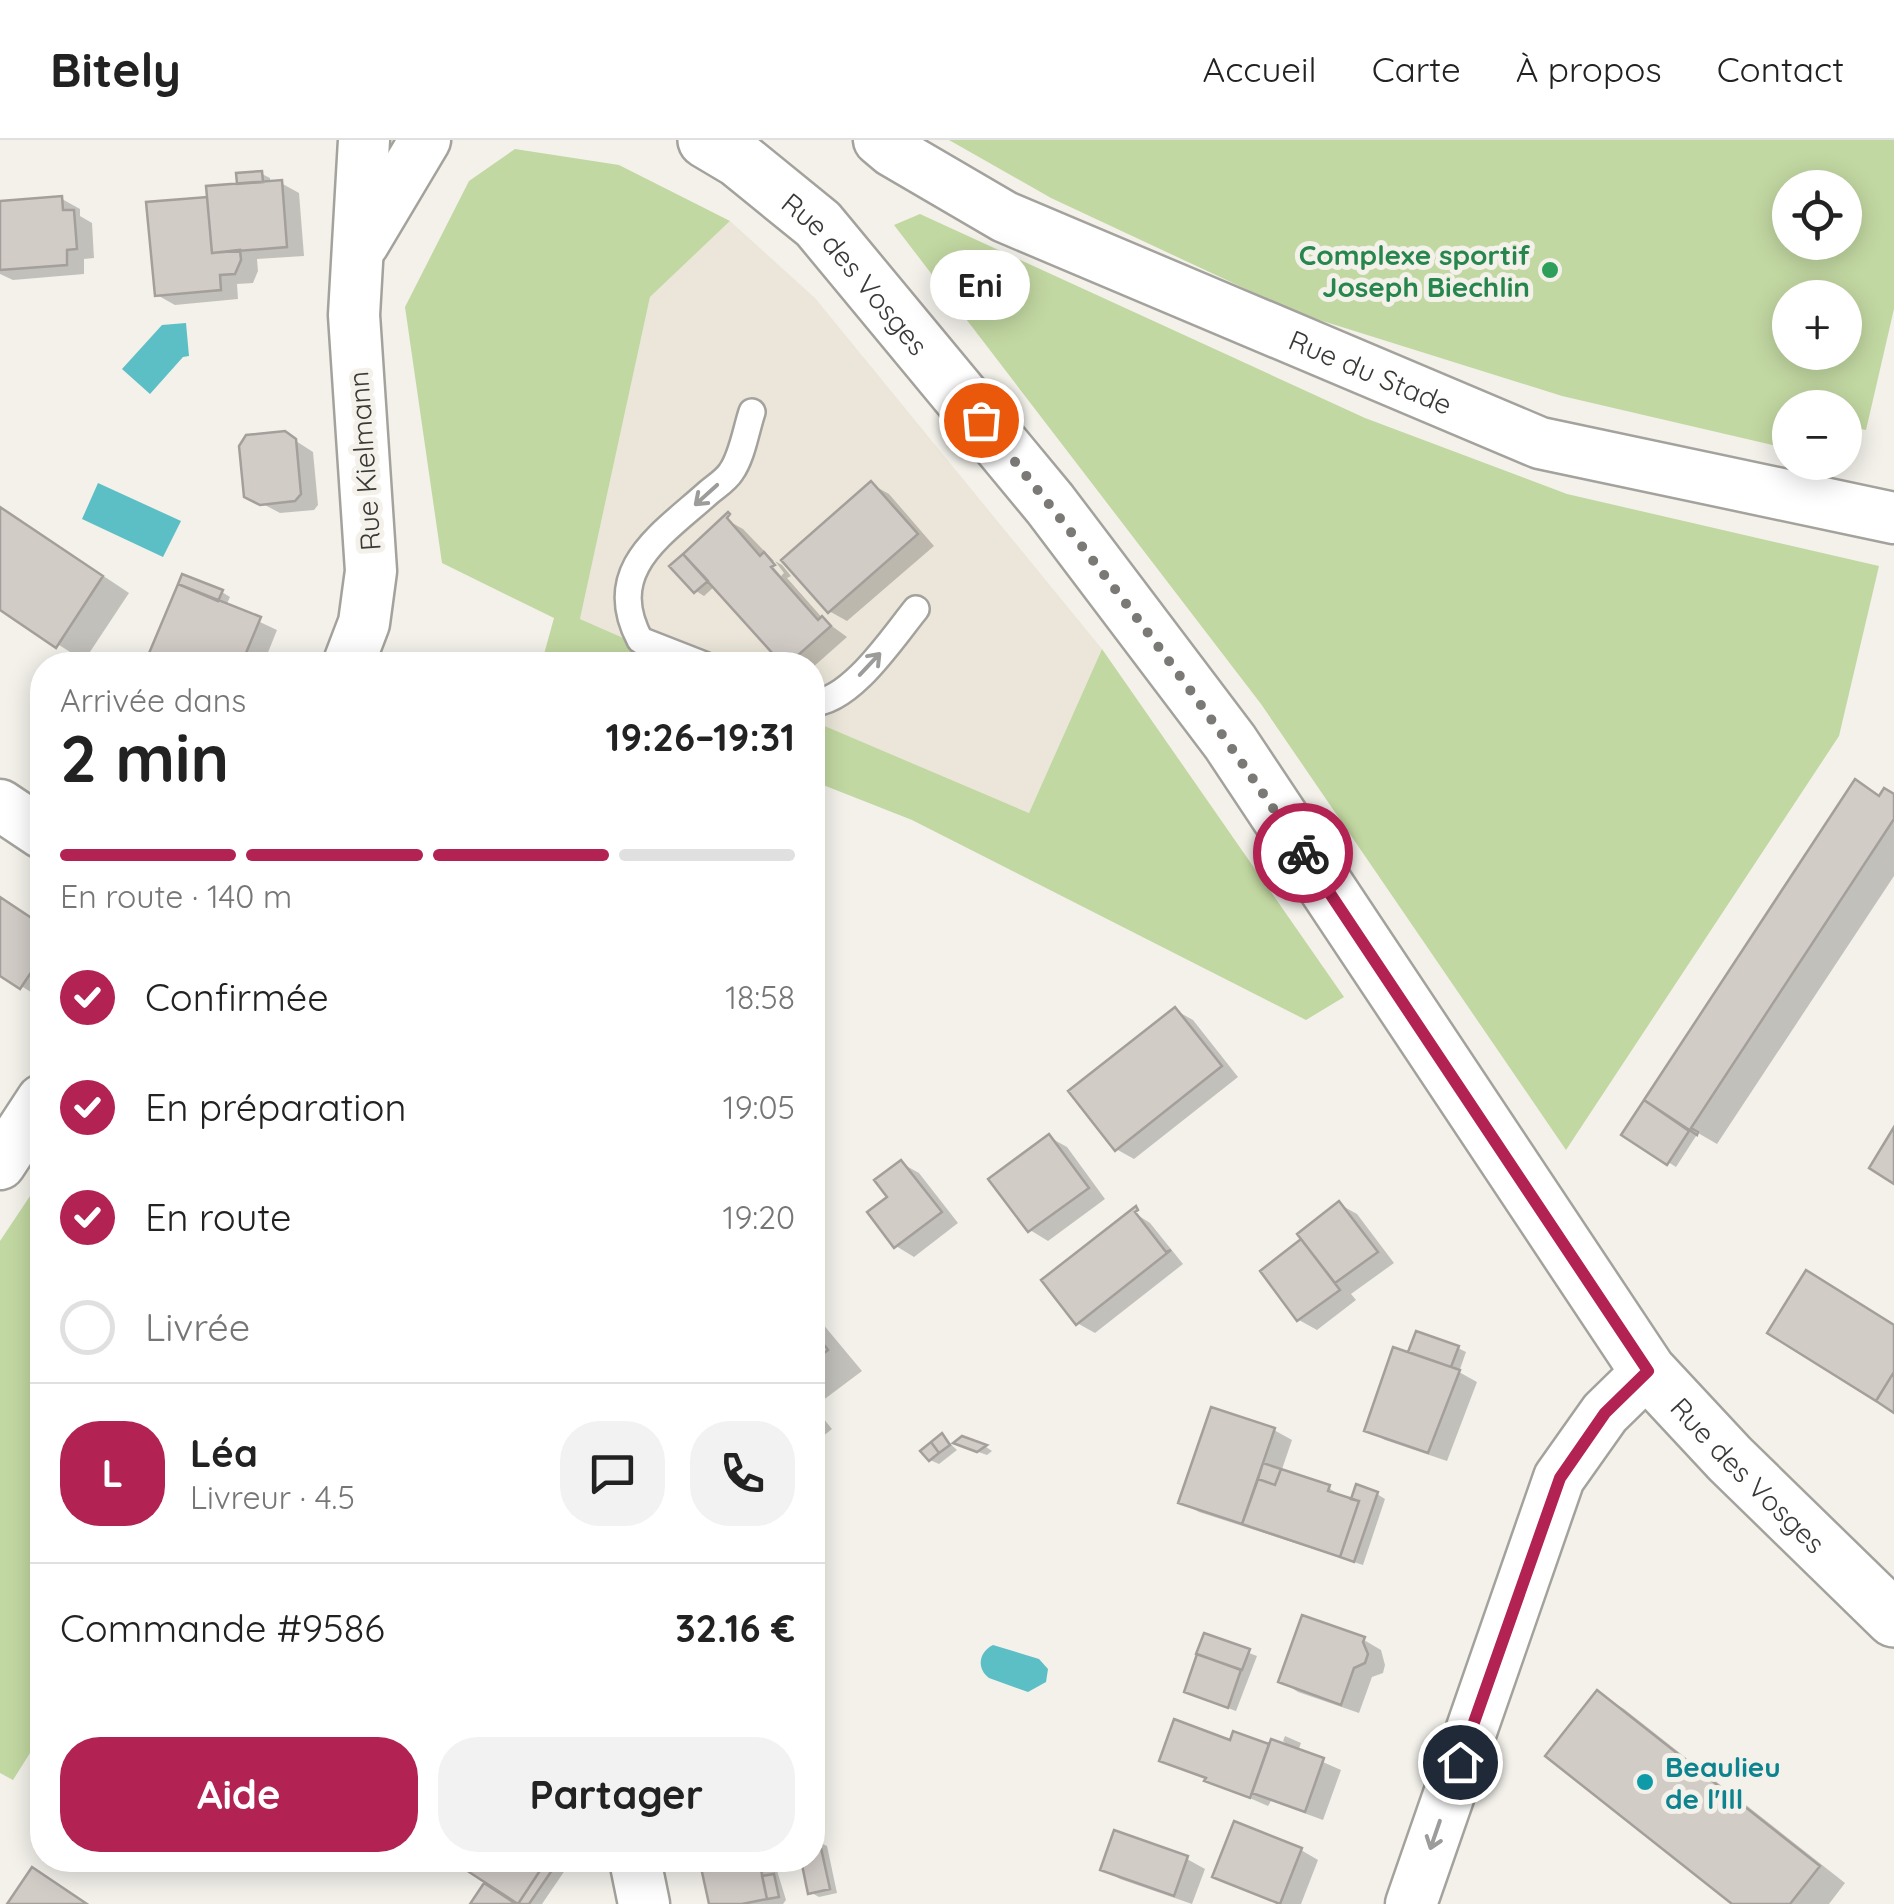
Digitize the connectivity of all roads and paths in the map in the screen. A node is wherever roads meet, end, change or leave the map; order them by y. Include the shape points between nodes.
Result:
1 (364, 140) edge
2 (426, 140) edge
3 (706, 140) edge
4 (879, 140) edge
5 (358, 253) junction
6 (752, 412) dead end
7 (1892, 508) edge
8 (916, 608) dead end
9 (353, 652) edge
10 (671, 652) edge
11 (825, 700) edge
12 (0, 805) edge
13 (30, 825) edge
14 (30, 1118) edge
15 (0, 1164) edge
16 (1648, 1371) junction
17 (1894, 1619) edge
18 (637, 1872) edge
19 (644, 1904) edge
20 (1411, 1904) edge

1 - 5 street, Rue Kielmann
2 - 5 street, Rue Kielmann
3 - 16 main road, Rue des Vosges via 818,224 1050,504 1230,742
4 - 7 street, Rue du Stade via 1005,217 1540,443
5 - 9 street, Rue Kielmann via 354,316 371,571
6 -> 10 lane via 732,472 648,546 634,567 628,618 640,640
11 -> 8 lane via 868,668
12 - 13 street
14 - 15 street
16 - 17 main road, Rue des Vosges
16 -> 20 street via 1605,1413 1560,1478
18 - 19 street

